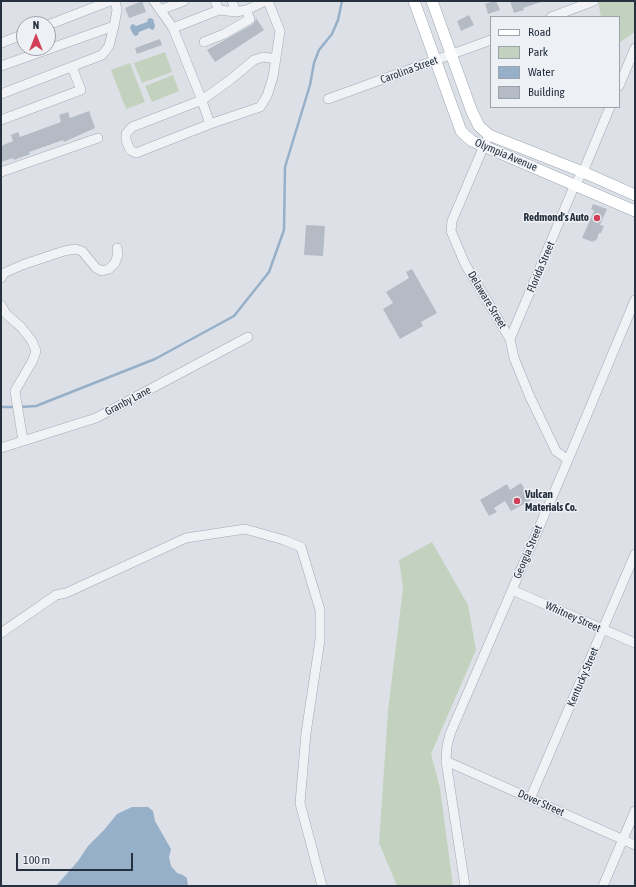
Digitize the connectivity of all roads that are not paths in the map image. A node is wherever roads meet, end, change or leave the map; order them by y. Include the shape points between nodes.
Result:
1 (110, 1) edge
2 (115, 1) edge
3 (154, 1) edge
4 (184, 1) edge
5 (215, 1) edge
6 (232, 1) edge
7 (267, 1) edge
8 (414, 1) edge
9 (432, 1) edge
10 (594, 1) edge
11 (160, 10) junction
12 (219, 10) junction
13 (246, 10) junction
14 (236, 12) junction
15 (554, 16) edge
16 (56, 22) edge
17 (114, 26) junction
18 (173, 28) junction
19 (16, 37) edge
20 (490, 40) edge
21 (204, 42) dead end
22 (1, 43) edge
23 (635, 48) edge
24 (451, 54) junction
25 (276, 59) junction
26 (436, 60) junction
27 (1, 66) edge
28 (72, 67) junction
29 (620, 84) edge
30 (1, 94) edge
31 (328, 99) dead end
32 (202, 100) junction
33 (610, 108) edge
34 (1, 120) edge
35 (210, 124) junction
36 (490, 135) junction
37 (98, 138) dead end
38 (484, 146) junction
39 (1, 172) edge
40 (583, 172) junction
41 (575, 184) junction
42 (635, 195) edge
43 (635, 211) edge
44 (117, 248) dead end
45 (1, 278) edge
46 (635, 300) edge
47 (1, 304) edge
48 (248, 337) dead end
49 (510, 339) junction
50 (22, 436) junction
51 (1, 448) edge
52 (568, 460) junction
53 (635, 554) edge
54 (512, 590) junction
55 (602, 630) junction
56 (1, 633) edge
57 (635, 644) edge
58 (446, 761) junction
59 (530, 799) junction
60 (635, 811) edge
61 (623, 840) junction
62 (635, 845) edge
63 (322, 886) edge
64 (464, 886) edge
65 (603, 886) edge

1 - 16 street
2 - 17 street via 117,10
3 - 11 street
4 - 11 street
5 - 12 street
6 - 14 street
7 - 13 street
7 - 25 street via 280,31
8 - 26 main road, Olympia Avenue
9 - 24 main road, Olympia Avenue
10 - 15 street
11 - 18 street
12 - 14 street
12 - 18 street
13 - 14 street
13 - 21 street via 250,19
17 - 27 street
17 - 28 street via 106,51 98,57
18 - 32 street
19 - 22 street
20 - 24 street, Carolina Street
23 - 29 street
24 - 26 street, Carolina Street
24 - 36 main road, Olympia Avenue via 472,112 479,126
25 - 32 street via 263,57 254,60
25 - 35 street via 267,96 260,107
26 - 31 street, Carolina Street
26 - 38 main road, Olympia Avenue via 461,131 472,142
28 - 30 street
28 - 34 street via 81,90
32 - 35 street
32 - 35 street via 132,127 126,134 126,140 130,150 136,153
33 - 40 street, Florida Street
36 - 38 street, Delaware Street
36 - 40 main road, Olympia Avenue
37 - 39 street
38 - 41 main road, Olympia Avenue
38 - 49 street, Delaware Street via 452,221 451,231 465,264
40 - 41 street, Florida Street
40 - 42 main road, Olympia Avenue
41 - 43 main road, Olympia Avenue
41 - 49 street, Florida Street
44 - 45 street via 115,263 102,271 96,268 82,251 75,249 22,265 4,273
46 - 52 street, Georgia Street
47 - 50 street via 6,314 32,341 36,351 15,391
48 - 50 street, Granby Lane via 96,418
49 - 52 street, Delaware Street via 514,358 556,452
50 - 51 street, Granby Lane
52 - 54 street, Georgia Street
53 - 55 street, Kentucky Street
54 - 55 street, Whitney Street
54 - 58 street, Georgia Street via 450,734
55 - 57 street, Whitney Street
55 - 59 street, Kentucky Street
56 - 63 street via 56,595 66,593 186,538 245,529 301,547 320,610 320,640 306,733 300,803
58 - 59 street, Dover Street
58 - 64 street, Georgia Street
59 - 61 street, Dover Street
60 - 61 street
61 - 62 street, Dover Street
61 - 65 street

